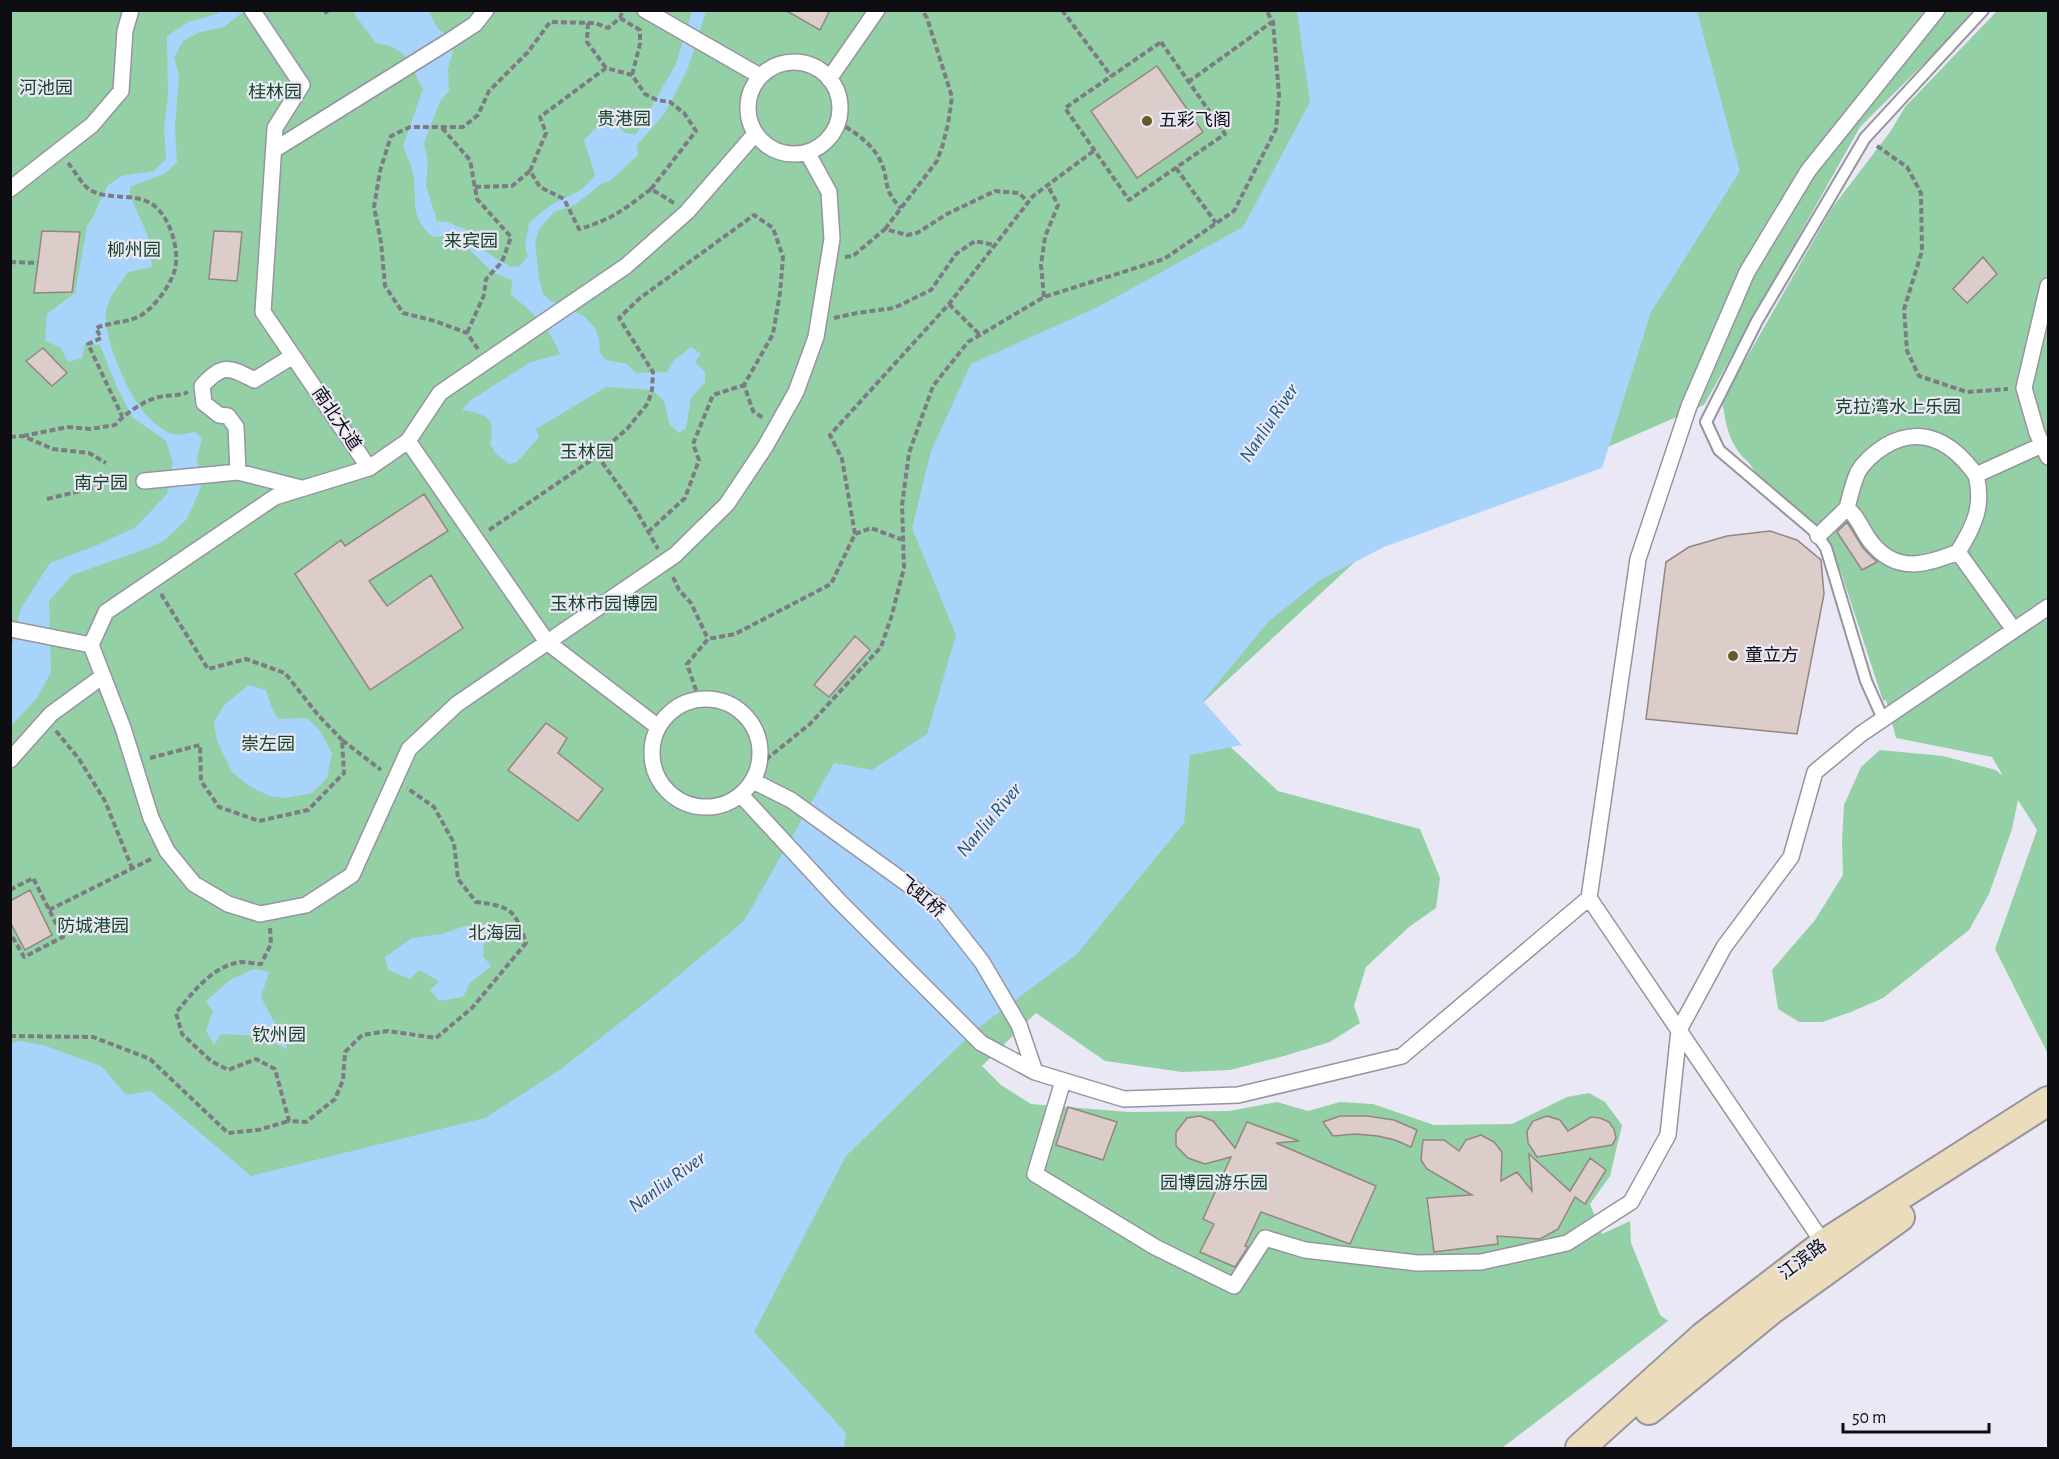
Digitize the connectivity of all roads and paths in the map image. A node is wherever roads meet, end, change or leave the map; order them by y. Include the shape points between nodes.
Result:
1 (131, 10) edge
2 (252, 10) edge
3 (486, 10) edge
4 (623, 10) edge
5 (645, 10) edge
6 (877, 10) edge
7 (922, 10) edge
8 (1062, 10) edge
9 (1266, 10) edge
10 (1937, 10) edge
11 (1983, 10) edge
12 (620, 18) junction
13 (1273, 22) junction
14 (588, 23) junction
15 (606, 68) junction
16 (632, 75) junction
17 (760, 76) junction
18 (1111, 76) junction
19 (829, 79) junction
20 (1188, 82) junction
21 (838, 122) junction
22 (441, 127) junction
23 (755, 134) junction
24 (1865, 138) junction
25 (59, 150) junction
26 (274, 150) junction
27 (1095, 150) junction
28 (807, 152) junction
29 (1176, 168) junction
30 (530, 171) junction
31 (1047, 184) junction
32 (475, 187) junction
33 (10, 189) edge
34 (651, 189) junction
35 (1028, 202) junction
36 (902, 208) junction
37 (687, 212) junction
38 (1216, 224) junction
39 (885, 228) junction
40 (994, 245) junction
41 (829, 261) junction
42 (10, 262) edge
43 (38, 263) dead end
44 (2049, 286) edge
45 (1044, 297) junction
46 (949, 304) junction
47 (819, 322) junction
48 (467, 333) junction
49 (980, 334) junction
50 (293, 356) junction
51 (487, 362) junction
52 (744, 385) junction
53 (202, 386) junction
54 (2024, 388) junction
55 (122, 416) junction
56 (777, 428) junction
57 (23, 436) junction
58 (10, 437) edge
59 (408, 441) junction
60 (2045, 451) edge
61 (597, 455) junction
62 (106, 463) dead end
63 (369, 468) junction
64 (237, 472) junction
65 (1976, 475) junction
66 (144, 481) dead end
67 (93, 488) dead end
68 (302, 489) junction
69 (48, 499) dead end
70 (1847, 507) junction
71 (648, 532) junction
72 (855, 534) junction
73 (1818, 536) junction
74 (476, 539) junction
75 (903, 540) junction
76 (1958, 552) junction
77 (665, 561) junction
78 (153, 580) junction
79 (2049, 607) edge
80 (13, 629) edge
81 (2014, 630) junction
82 (708, 639) junction
83 (547, 642) junction
84 (91, 645) junction
85 (103, 676) junction
86 (699, 699) junction
87 (47, 719) junction
88 (1883, 719) junction
89 (658, 727) junction
90 (342, 740) junction
91 (10, 760) edge
92 (133, 761) junction
93 (759, 765) junction
94 (395, 780) junction
95 (753, 781) junction
96 (741, 795) junction
97 (167, 850) junction
98 (132, 868) junction
99 (10, 890) edge
100 (1589, 898) junction
101 (49, 910) junction
102 (269, 912) junction
103 (10, 933) edge
104 (1679, 1030) junction
105 (10, 1036) edge
106 (1035, 1072) junction
107 (1063, 1081) junction
108 (2049, 1101) edge
109 (289, 1121) junction
110 (2049, 1122) edge
111 (1824, 1244) junction
112 (1580, 1449) edge
113 (1605, 1449) edge

1 - 25 street via 125,31 121,91 92,125
2 - 26 street, 南北大道 via 302,85 275,128
3 - 26 street via 475,24
4 - 12 path
5 - 17 street
6 - 19 street
7 - 36 path via 952,97 937,161
8 - 18 path
9 - 13 path
10 - 100 street via 1808,171 1747,272 1689,406 1638,559
11 - 24 lane
12 - 14 path via 608,28
12 - 16 path via 640,30
13 - 20 path
13 - 38 path via 1279,95 1276,129 1234,211
14 - 15 path via 587,42
14 - 22 path via 550,22 528,52 489,91 478,115 463,127
15 - 16 path
15 - 30 path via 540,117 546,133
16 - 34 path via 645,94 670,102 684,112 696,131
17 - 19 street via 773,67 803,63
17 - 23 street via 747,104
18 - 20 path via 1161,42
18 - 27 path via 1065,108
19 - 21 street via 840,107
20 - 29 path via 1225,134
21 - 28 street via 821,145
21 - 36 path via 864,139 879,159 890,197
22 - 32 path via 470,160
22 - 48 path via 410,127 391,136 374,207 385,286 403,313
23 - 28 street via 778,152
23 - 37 street
24 - 54 path via 1907,167 1921,193 1922,251 1904,309 1907,351 1919,376 1967,392
24 - 73 lane via 1757,321 1706,422 1719,450
25 - 33 street
25 - 55 path via 90,190 151,203 166,220 172,235 176,267 168,286 141,315 96,328 101,338 88,344
26 - 50 street, 南北大道 via 263,312
27 - 29 path via 1129,200
27 - 31 path
28 - 41 street via 829,192
29 - 38 path
30 - 32 path via 512,186
30 - 34 path via 540,187 564,199 579,229 619,213
31 - 35 path
31 - 45 path via 1059,204 1045,237 1041,265
32 - 48 path via 477,199 511,237 502,262 486,279 484,295
34 - 37 path
35 - 39 path via 1018,193 995,191 917,233 907,235
35 - 40 path
36 - 39 path
37 - 51 street via 626,266
38 - 45 path via 1164,259
39 - 41 path via 853,256
40 - 46 path
40 - 47 path via 975,241 956,254 931,290 894,308 856,312
41 - 47 street
42 - 43 path
44 - 54 street
45 - 49 path
46 - 49 path
46 - 72 path via 830,435 842,459
47 - 56 street via 796,392
48 - 51 path
49 - 75 path via 968,342 933,386 909,453 902,505
50 - 53 street via 254,380 234,369 214,373
50 - 63 street, 南北大道
51 - 59 street via 440,393
52 - 56 path via 753,411
52 - 61 path via 773,334 783,257 773,228 754,215 640,298 619,318 653,372 652,390 648,403 627,429
52 - 71 path via 712,395 693,444 699,460 685,498
53 - 55 path via 183,394 158,397
53 - 64 street via 204,403 219,415 228,416 236,427
54 - 60 street
55 - 57 path via 115,425
56 - 77 street via 727,504
57 - 58 path
57 - 62 path via 53,449 89,453
59 - 63 street, 南北大道
59 - 74 street
60 - 65 street
61 - 71 path
61 - 74 path
63 - 68 street
64 - 66 street
64 - 68 street
65 - 70 street via 1963,457 1940,442 1917,435 1896,439 1869,457 1858,472
65 - 76 street via 1980,490 1977,510
67 - 69 path
68 - 78 street via 275,497
70 - 73 street
70 - 76 street via 1872,544 1890,558 1912,565 1934,562
71 - 77 path
72 - 75 path via 871,528
72 - 82 path via 831,584 735,634
73 - 88 lane via 1826,548 1866,681
74 - 83 street
75 - 93 path via 904,568 881,647 810,724
76 - 81 street
77 - 82 path
77 - 83 street
78 - 84 street via 105,612
78 - 90 path via 208,669 246,659 285,673
79 - 81 street
80 - 84 street
81 - 88 street
82 - 86 path via 687,664
83 - 89 street
83 - 94 street via 457,704 409,749
84 - 85 street
85 - 87 street
85 - 92 street
86 - 89 street via 668,714
86 - 93 street via 733,706 746,717 756,731
87 - 91 street
87 - 98 path via 79,759 105,801
88 - 104 street via 1815,772 1791,856 1724,947
89 - 96 street via 651,745 652,764 658,781 671,795 687,805 706,808
90 - 92 path via 344,773 308,810 259,821 219,807 201,781 201,746
90 - 94 path
92 - 97 street via 151,818
93 - 95 street
94 - 102 street via 352,875 306,905
94 - 109 path via 434,807 454,843 458,879 476,902 498,904 518,918 526,943 472,1008 436,1038 388,1031 362,1035 345,1052 343,1080 335,1099 306,1122
95 - 96 street
95 - 106 street, 飞虹桥 via 791,800 938,906 982,962 1018,1025
96 - 106 street via 839,901 981,1043
97 - 98 path
97 - 102 street via 194,884 228,904 261,914
98 - 101 path
99 - 101 path via 33,878
100 - 104 street
100 - 107 street via 1402,1056 1238,1095 1124,1099
101 - 103 path via 63,937 24,957
102 - 109 path via 271,944 261,964 241,962 223,968 195,989 176,1013 182,1034 211,1061 228,1070 256,1059 275,1069
104 - 107 street via 1668,1135 1631,1202 1567,1243 1481,1262 1418,1263 1305,1250 1265,1238 1234,1286 1155,1247 1035,1174
104 - 111 street
105 - 109 path via 93,1037 150,1059 228,1133
106 - 107 street
108 - 111 main road, 江滨路
110 - 113 main road, 江滨路 via 1905,1213 1771,1310
111 - 112 main road, 江滨路 via 1704,1336

